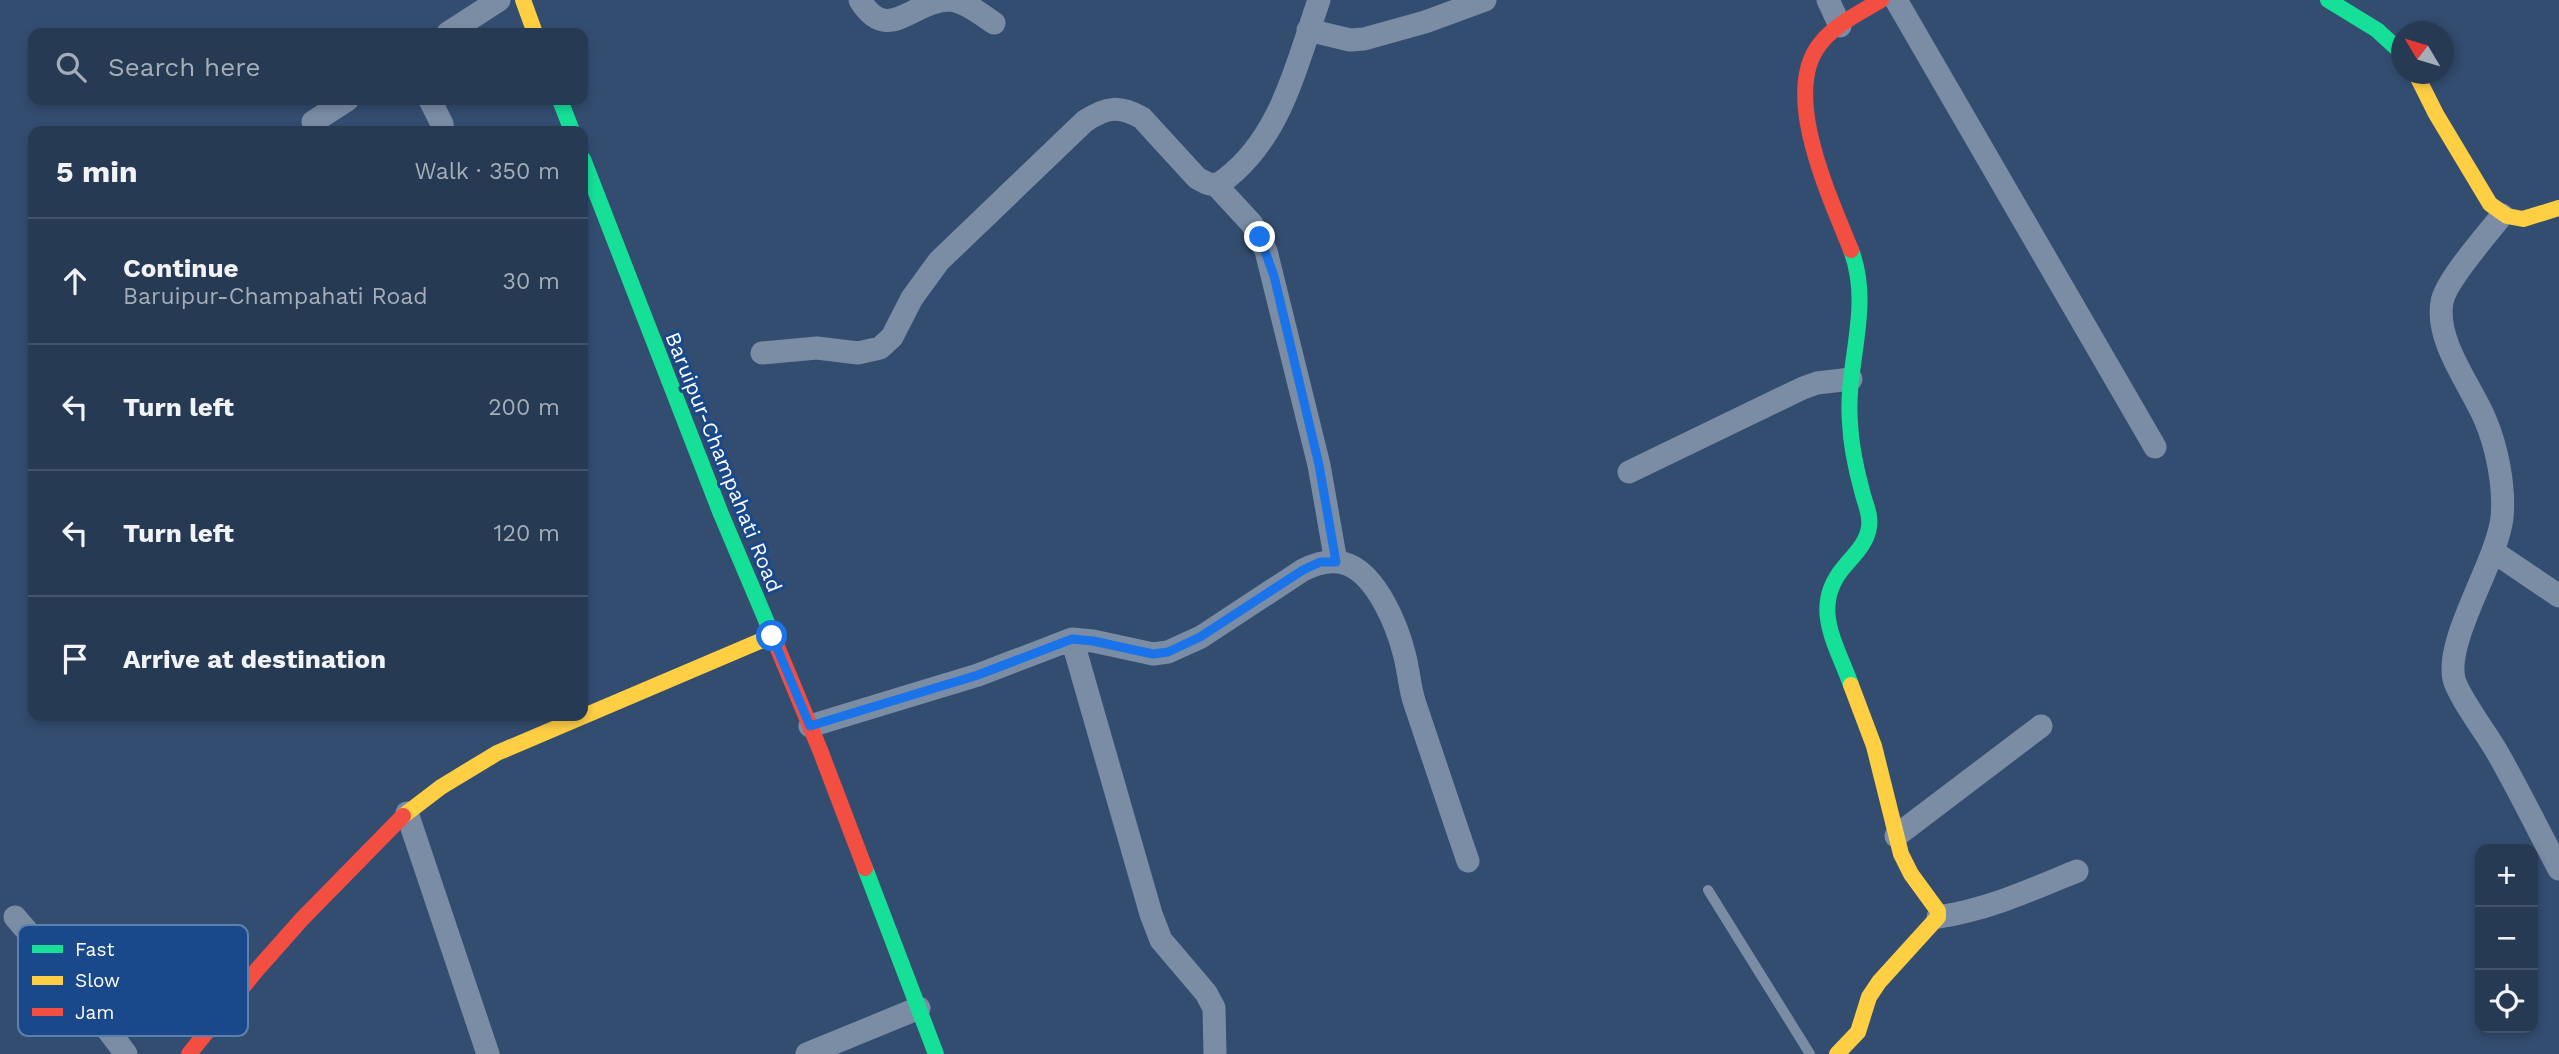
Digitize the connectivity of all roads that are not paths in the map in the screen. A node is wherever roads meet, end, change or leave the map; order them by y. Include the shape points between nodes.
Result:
1 (499, 0) edge
2 (523, 0) edge
3 (860, 0) edge
4 (1319, 0) edge
5 (1485, 0) edge
6 (1828, 0) edge
7 (1881, 0) edge
8 (1896, 0) edge
9 (2328, 0) edge
10 (994, 23) dead end
11 (1840, 26) junction
12 (456, 28) edge
13 (533, 28) edge
14 (1308, 30) junction
15 (2391, 42) edge
16 (2421, 84) edge
17 (339, 105) edge
18 (432, 105) edge
19 (562, 105) edge
20 (313, 122) dead end
21 (442, 126) edge
22 (570, 126) edge
23 (588, 172) edge
24 (1216, 185) junction
25 (2559, 208) edge
26 (2502, 215) junction
27 (762, 353) dead end
28 (1851, 379) junction
29 (2155, 447) dead end
30 (1629, 472) dead end
31 (2494, 552) junction
32 (1336, 562) junction
33 (2559, 596) edge
34 (772, 636) junction
35 (1072, 639) junction
36 (588, 714) edge
37 (572, 721) edge
38 (810, 726) junction
39 (2041, 726) dead end
40 (407, 813) junction
41 (1896, 836) junction
42 (1468, 861) dead end
43 (2559, 869) edge
44 (2077, 871) dead end
45 (1708, 890) dead end
46 (15, 917) dead end
47 (1938, 917) junction
48 (22, 925) edge
49 (248, 981) edge
50 (919, 1008) junction
51 (112, 1036) edge
52 (203, 1036) edge
53 (126, 1054) edge
54 (189, 1054) edge
55 (488, 1054) edge
56 (807, 1054) edge
57 (936, 1054) edge
58 (1216, 1054) edge
59 (1810, 1054) edge
60 (1837, 1054) edge

1 - 12 street
2 - 13 main road
3 - 10 street via 867,12 887,22 952,0
4 - 14 street
5 - 14 street via 1364,40
6 - 11 street
7 - 11 main road
8 - 29 street
9 - 15 main road
11 - 28 main road via 1821,42 1810,60 1805,100 1825,187 1856,260 1860,282
14 - 24 street via 1275,120 1243,164
16 - 26 main road via 2483,193
17 - 20 street
18 - 21 street
19 - 22 main road
23 - 34 main road, Baruipur-Champahati Road
24 - 27 street via 1196,178 1142,118 1130,111 1101,110 939,261 912,298 892,337 880,348
24 - 32 street via 1252,224 1266,251 1319,465
25 - 26 main road via 2519,220
26 - 31 street via 2448,286 2442,301 2443,336 2486,421 2503,486
28 - 30 street via 1803,388
28 - 41 main road via 1853,452 1870,518 1867,537 1832,582 1825,605 1874,746
31 - 33 street
31 - 43 street via 2461,631 2452,664 2455,682
32 - 35 street via 1320,562 1303,570 1200,637 1168,652 1153,654
32 - 42 street via 1350,565 1367,579 1396,625 1411,694
34 - 36 main road
34 - 38 main road, Baruipur-Champahati Road
35 - 38 street via 978,675
35 - 58 street via 1151,914 1161,940 1206,992 1214,1009
37 - 40 main road via 497,753
38 - 50 main road, Baruipur-Champahati Road
39 - 41 street
40 - 49 main road
40 - 55 street
41 - 47 main road via 1906,864
44 - 47 street via 1972,912
45 - 59 lane
46 - 48 street
47 - 60 main road via 1879,982 1858,1032
50 - 56 street
50 - 57 main road, Baruipur-Champahati Road
51 - 53 street
52 - 54 main road

